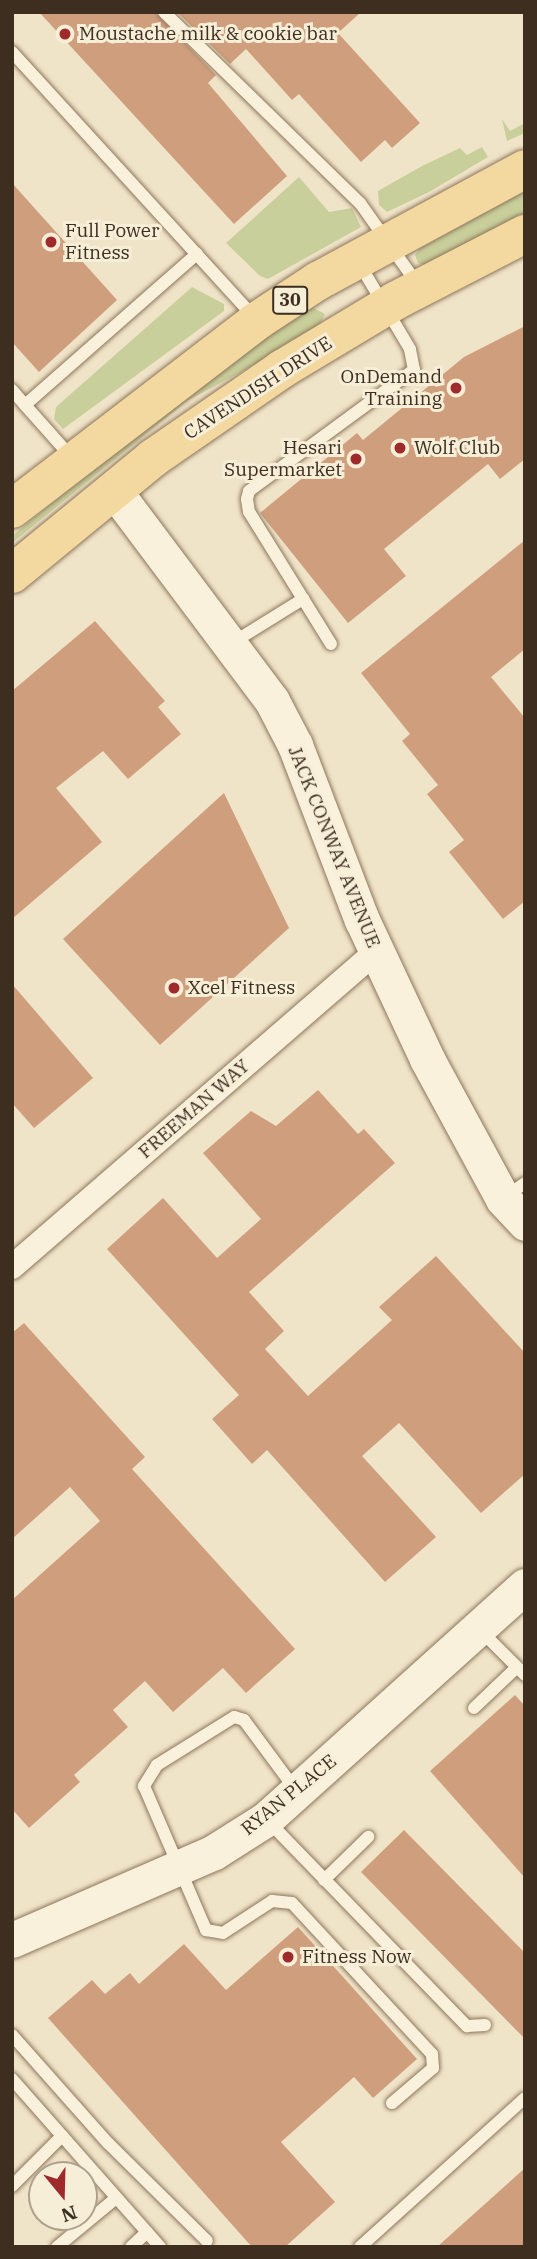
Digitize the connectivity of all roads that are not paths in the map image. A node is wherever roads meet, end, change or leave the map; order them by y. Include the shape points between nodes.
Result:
1 (164, 12) edge
2 (12, 52) edge
3 (525, 169) edge
4 (525, 234) edge
5 (373, 252) junction
6 (197, 254) junction
7 (420, 288) junction
8 (386, 306) junction
9 (257, 321) junction
10 (12, 390) edge
11 (25, 405) junction
12 (74, 459) junction
13 (113, 489) junction
14 (12, 509) edge
15 (12, 574) edge
16 (303, 599) junction
17 (331, 643) dead end
18 (231, 644) junction
19 (376, 952) junction
20 (518, 1202) edge
21 (12, 1267) edge
22 (525, 1586) edge
23 (478, 1629) junction
24 (521, 1671) edge
25 (474, 1708) dead end
26 (297, 1792) junction
27 (266, 1819) junction
28 (368, 1837) dead end
29 (178, 1867) junction
30 (324, 1880) junction
31 (12, 1940) edge
32 (485, 2025) dead end
33 (12, 2035) edge
34 (12, 2079) edge
35 (525, 2098) edge
36 (392, 2103) dead end
37 (62, 2136) junction
38 (12, 2186) edge
39 (116, 2198) junction
40 (147, 2232) junction
41 (207, 2241) dead end
42 (57, 2247) edge
43 (131, 2247) edge
44 (160, 2247) edge
45 (360, 2247) edge

1 - 5 lane via 360,203
2 - 6 lane
3 - 5 main road, 30
4 - 7 main road, CAVENDISH DRIVE
5 - 7 lane
5 - 8 lane
5 - 9 main road, 30
6 - 9 lane
6 - 11 lane
7 - 8 main road, CAVENDISH DRIVE
8 - 13 main road, CAVENDISH DRIVE via 282,369
8 - 16 lane via 410,349 414,370 249,491 249,512
9 - 12 main road, 30
10 - 11 lane
11 - 12 lane
12 - 14 main road, 30
13 - 15 main road, CAVENDISH DRIVE
13 - 18 street, JACK CONWAY AVENUE
16 - 17 lane
16 - 18 lane
18 - 19 street, JACK CONWAY AVENUE via 295,745
19 - 20 street, JACK CONWAY AVENUE via 426,1059
19 - 21 street, FREEMAN WAY
22 - 23 street, RYAN PLACE
23 - 24 lane
23 - 26 street, RYAN PLACE
24 - 25 lane
26 - 27 street, RYAN PLACE
26 - 29 lane via 244,1720 227,1717 157,1765 144,1786
27 - 29 street, RYAN PLACE via 214,1852
27 - 30 lane
28 - 30 lane
29 - 31 street, RYAN PLACE
29 - 36 lane via 206,1930 223,1933 272,1901 292,1903 406,2024 435,2061
30 - 32 lane via 467,2026
33 - 41 lane via 108,2143
34 - 37 lane
35 - 45 lane
37 - 38 lane
37 - 39 lane
39 - 40 lane
39 - 42 lane
40 - 43 lane
40 - 44 lane

